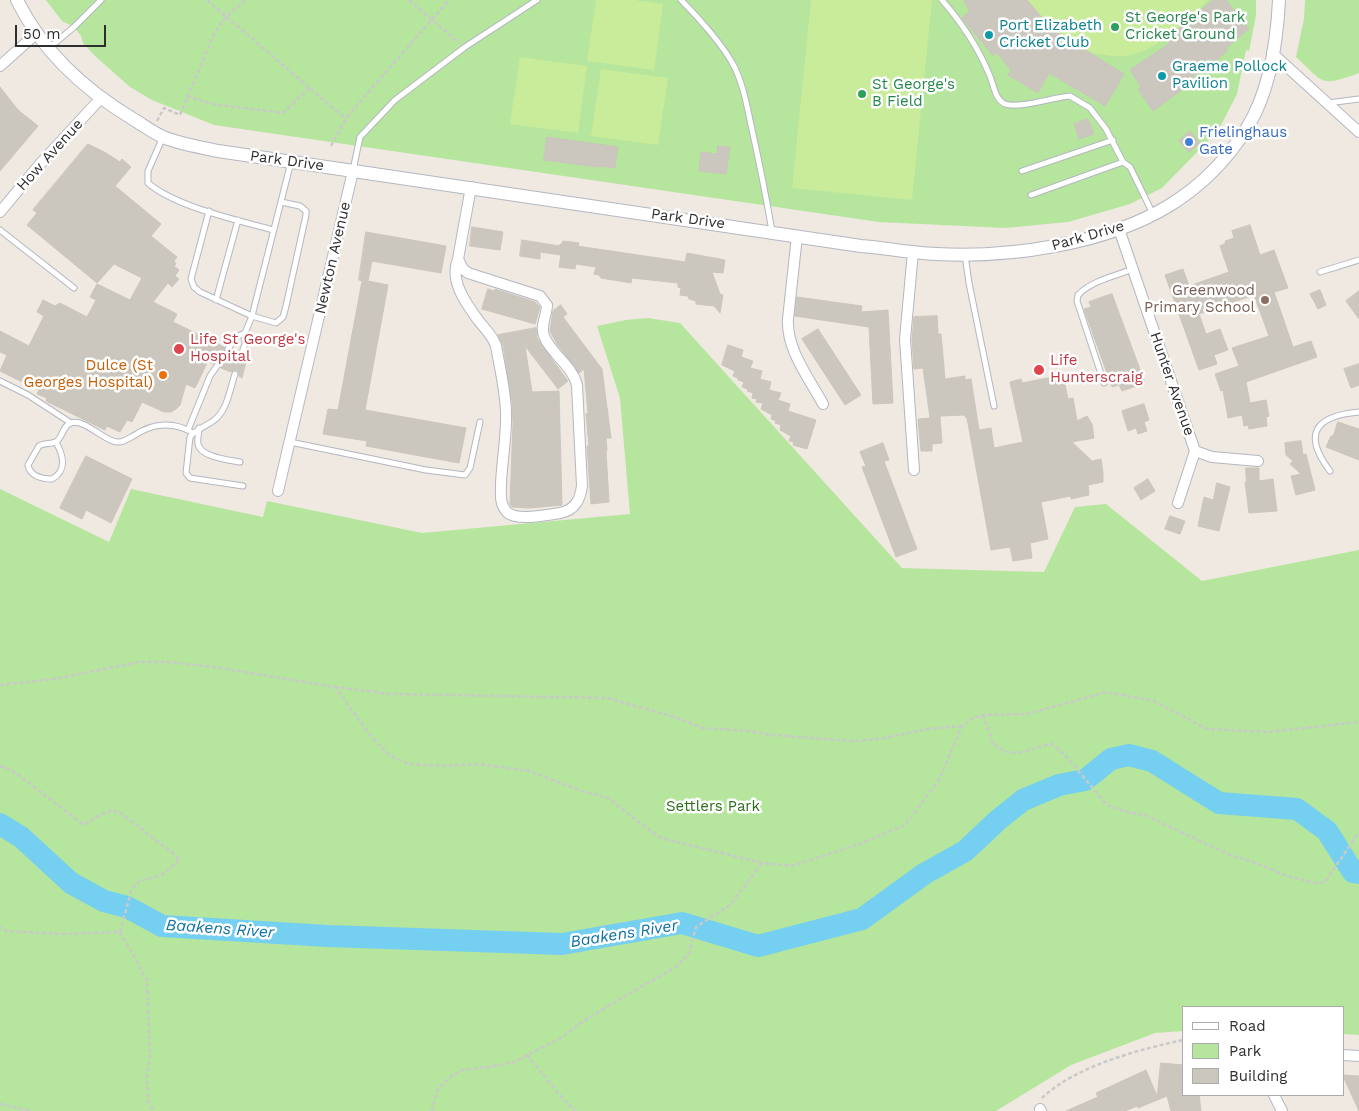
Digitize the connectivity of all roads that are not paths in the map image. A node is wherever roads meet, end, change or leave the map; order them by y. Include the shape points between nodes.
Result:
1 (17, 0) edge
2 (101, 0) edge
3 (537, 0) edge
4 (681, 0) edge
5 (942, 0) edge
6 (1279, 0) edge
7 (37, 33) junction
8 (49, 48) junction
9 (1272, 53) junction
10 (0, 66) edge
11 (101, 98) junction
12 (1359, 99) edge
13 (1328, 103) junction
14 (1359, 132) edge
15 (157, 134) junction
16 (1113, 140) junction
17 (291, 162) junction
18 (1123, 162) junction
19 (353, 171) junction
20 (1022, 171) dead end
21 (471, 187) junction
22 (1031, 195) dead end
23 (280, 202) junction
24 (209, 211) junction
25 (0, 212) edge
26 (1153, 215) junction
27 (238, 220) junction
28 (1119, 229) junction
29 (0, 230) edge
30 (273, 230) junction
31 (772, 232) junction
32 (797, 236) junction
33 (913, 252) junction
34 (965, 254) junction
35 (458, 259) junction
36 (1359, 260) edge
37 (1133, 269) junction
38 (1320, 272) dead end
39 (74, 288) dead end
40 (216, 300) junction
41 (252, 316) junction
42 (245, 333) junction
43 (228, 349) dead end
44 (241, 356) dead end
45 (217, 366) dead end
46 (235, 374) dead end
47 (0, 381) edge
48 (1104, 383) dead end
49 (823, 404) dead end
50 (994, 406) dead end
51 (1359, 412) edge
52 (480, 422) dead end
53 (70, 423) junction
54 (199, 428) junction
55 (190, 432) junction
56 (56, 442) junction
57 (290, 442) junction
58 (1195, 451) junction
59 (1258, 460) dead end
60 (240, 462) dead end
61 (914, 470) dead end
62 (1330, 471) dead end
63 (243, 486) dead end
64 (278, 491) dead end
65 (1178, 503) dead end
66 (1344, 1055) edge
67 (1359, 1056) edge
68 (1274, 1096) edge
69 (1282, 1111) edge

1 - 7 street, Park Drive
2 - 8 lane
3 - 19 lane via 465,47 395,100 360,137
4 - 31 lane via 726,54 736,73 747,106
5 - 16 lane via 968,34 1000,100 1007,105 1070,96 1090,108
6 - 9 street, Park Drive
7 - 8 street, Park Drive
7 - 10 street
8 - 11 street, Park Drive
9 - 13 street
9 - 26 street, Park Drive via 1261,98 1248,127 1229,153 1201,182
11 - 15 street, Park Drive
11 - 25 street, How Avenue
12 - 13 lane
13 - 14 street
15 - 17 street, Park Drive via 218,151
15 - 24 lane via 148,183 180,203
16 - 18 lane
16 - 20 lane
17 - 19 street, Park Drive
17 - 23 lane
18 - 22 lane
18 - 26 lane via 1130,167
19 - 21 street, Park Drive
19 - 57 street, Newton Avenue
21 - 31 street, Park Drive
21 - 35 street
23 - 30 lane
23 - 41 lane via 300,206 306,211 286,306 283,317 276,323
24 - 27 lane
24 - 40 lane via 191,279 194,287
26 - 28 street, Park Drive
27 - 30 lane
27 - 40 lane
28 - 34 street, Park Drive via 1038,249
28 - 37 street, Hunter Avenue
29 - 39 lane
30 - 41 lane
31 - 32 street, Park Drive
32 - 33 street, Park Drive
32 - 49 street via 788,333
33 - 34 street, Park Drive
33 - 61 street via 906,339
34 - 50 lane
35 - 35 street via 462,269 468,273 540,296 547,305 544,336 573,374 577,385 582,486 579,500 569,510 518,517 509,514 502,504 506,410 503,383 494,341 456,285 454,269
36 - 38 lane
37 - 48 lane via 1078,295 1077,301
37 - 58 street, Hunter Avenue
40 - 41 lane
41 - 42 lane
42 - 43 lane via 236,337
42 - 44 lane via 246,344
45 - 55 lane via 210,376
46 - 54 lane via 218,418
47 - 53 lane
51 - 62 lane via 1335,416 1323,421 1317,429 1316,450
52 - 57 lane via 470,468 465,474 426,470
53 - 55 lane via 77,422 117,442 164,424
53 - 56 lane
54 - 55 lane
54 - 60 lane via 198,447 203,453
55 - 63 lane via 187,476
56 - 56 lane via 63,459 61,471 52,479 37,476 28,468 29,463 39,446
57 - 64 street, Newton Avenue
58 - 59 street, Hunter Avenue via 1212,457
58 - 65 street
66 - 67 street
68 - 69 street

